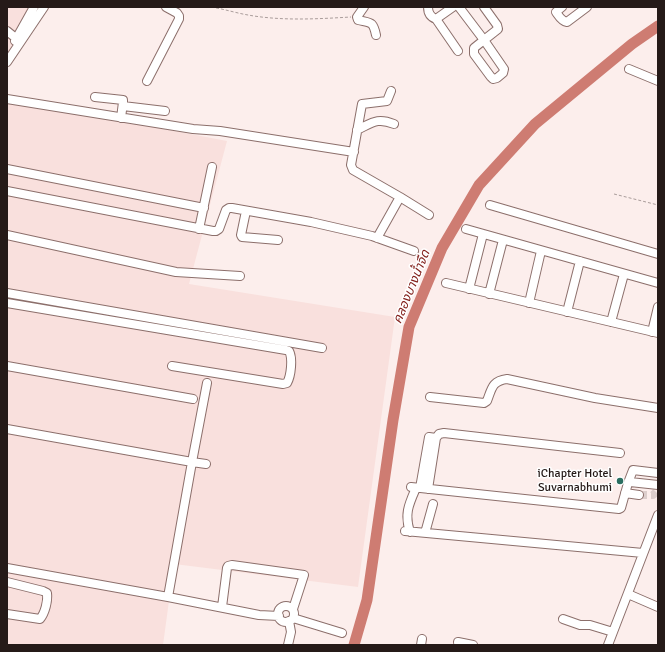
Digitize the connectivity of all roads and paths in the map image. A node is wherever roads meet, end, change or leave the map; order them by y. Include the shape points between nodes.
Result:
1 (34, 7) edge
2 (44, 7) edge
3 (166, 7) edge
4 (211, 7) edge
5 (364, 7) edge
6 (428, 7) edge
7 (453, 7) edge
8 (459, 7) edge
9 (587, 7) edge
10 (488, 8) edge
11 (557, 9) edge
12 (357, 17) junction
13 (436, 19) junction
14 (7, 31) edge
15 (376, 35) dead end
16 (17, 39) junction
17 (484, 40) junction
18 (458, 51) dead end
19 (7, 53) edge
20 (7, 62) edge
21 (629, 69) dead end
22 (147, 81) dead end
23 (658, 81) edge
24 (391, 91) dead end
25 (95, 97) dead end
26 (7, 99) edge
27 (7, 104) edge
28 (123, 106) junction
29 (165, 111) dead end
30 (98, 118) dead end
31 (121, 118) junction
32 (394, 124) dead end
33 (357, 130) junction
34 (354, 152) junction
35 (212, 167) dead end
36 (7, 168) edge
37 (7, 191) edge
38 (614, 194) dead end
39 (400, 197) junction
40 (490, 205) dead end
41 (658, 206) edge
42 (204, 208) junction
43 (246, 211) junction
44 (429, 214) dead end
45 (199, 229) junction
46 (466, 230) dead end
47 (483, 234) junction
48 (7, 235) edge
49 (377, 238) junction
50 (278, 240) dead end
51 (503, 240) junction
52 (541, 250) junction
53 (414, 251) dead end
54 (658, 254) edge
55 (580, 261) junction
56 (624, 274) junction
57 (240, 276) dead end
58 (446, 283) dead end
59 (658, 283) edge
60 (469, 289) junction
61 (7, 293) edge
62 (489, 294) junction
63 (7, 302) edge
64 (529, 303) junction
65 (658, 307) edge
66 (566, 312) junction
67 (611, 322) junction
68 (655, 332) edge
69 (322, 348) dead end
70 (7, 366) edge
71 (172, 366) dead end
72 (207, 383) dead end
73 (430, 397) dead end
74 (193, 399) dead end
75 (658, 408) edge
76 (7, 429) edge
77 (620, 453) dead end
78 (192, 462) junction
79 (206, 464) dead end
80 (658, 473) edge
81 (628, 483) junction
82 (419, 488) junction
83 (657, 488) edge
84 (625, 493) junction
85 (639, 495) tunnel mouth
86 (433, 504) dead end
87 (658, 515) edge
88 (425, 533) junction
89 (643, 553) junction
90 (7, 568) edge
91 (7, 582) edge
92 (628, 594) junction
93 (168, 597) junction
94 (222, 607) junction
95 (658, 607) edge
96 (293, 609) junction
97 (7, 614) edge
98 (279, 616) junction
99 (562, 619) dead end
100 (291, 620) junction
101 (613, 632) junction
102 (342, 633) dead end
103 (458, 642) dead end
104 (288, 645) edge
105 (473, 645) edge
106 (608, 645) edge

1 - 16 street
2 - 20 street
3 - 22 street via 177,13 179,19
4 - 12 path via 249,15 282,18
5 - 12 street
6 - 13 street via 432,18
7 - 13 street
8 - 17 street
9 - 11 street via 567,22 560,18
10 - 17 street via 498,29
12 - 15 street via 358,20 374,25
13 - 18 street
14 - 16 street
16 - 19 street
17 - 17 street via 474,48 474,54 490,77 497,78 504,69
21 - 23 street
24 - 33 street via 387,101 362,104
25 - 28 street via 122,100
26 - 31 street
27 - 30 street
28 - 29 street
28 - 31 street
31 - 34 street
32 - 33 street via 378,121
33 - 34 street
34 - 39 street via 351,165 353,170
35 - 42 street
36 - 42 street
37 - 45 street
38 - 41 path
39 - 44 street
39 - 49 street
40 - 54 street
42 - 45 street
43 - 45 street via 229,208 219,229
43 - 49 street via 311,222
43 - 50 street via 242,237
46 - 47 street
47 - 51 street
47 - 60 street
48 - 57 street via 176,272
49 - 53 street
51 - 52 street
51 - 62 street
52 - 55 street
52 - 64 street
55 - 56 street
55 - 66 street
56 - 59 street
56 - 67 street
58 - 60 street
60 - 62 street
61 - 69 street
62 - 64 street
63 - 71 street via 286,350 292,355 289,380 283,384
64 - 66 street
65 - 68 street
66 - 67 street
67 - 68 street
70 - 74 street
72 - 78 street
73 - 75 street via 484,402 487,401 493,385 499,380 507,379 595,398
76 - 78 street
77 - 82 street via 444,433 436,438 429,437
78 - 79 street
78 - 93 street
80 - 81 street via 633,470
81 - 83 street
81 - 84 street
82 - 84 street via 619,509
82 - 88 street via 408,506 407,532
84 - 85 street
86 - 88 street
87 - 89 street
88 - 89 street
89 - 92 street
90 - 93 street
91 - 97 street via 43,591 48,597 40,619
92 - 95 street
92 - 101 street
93 - 94 street
94 - 96 street via 227,568 232,565 304,575
94 - 98 street via 259,615
96 - 98 street via 289,606 282,607
96 - 100 street
98 - 100 street via 282,620
99 - 101 street
100 - 102 street
100 - 104 street
101 - 106 street
103 - 105 street

